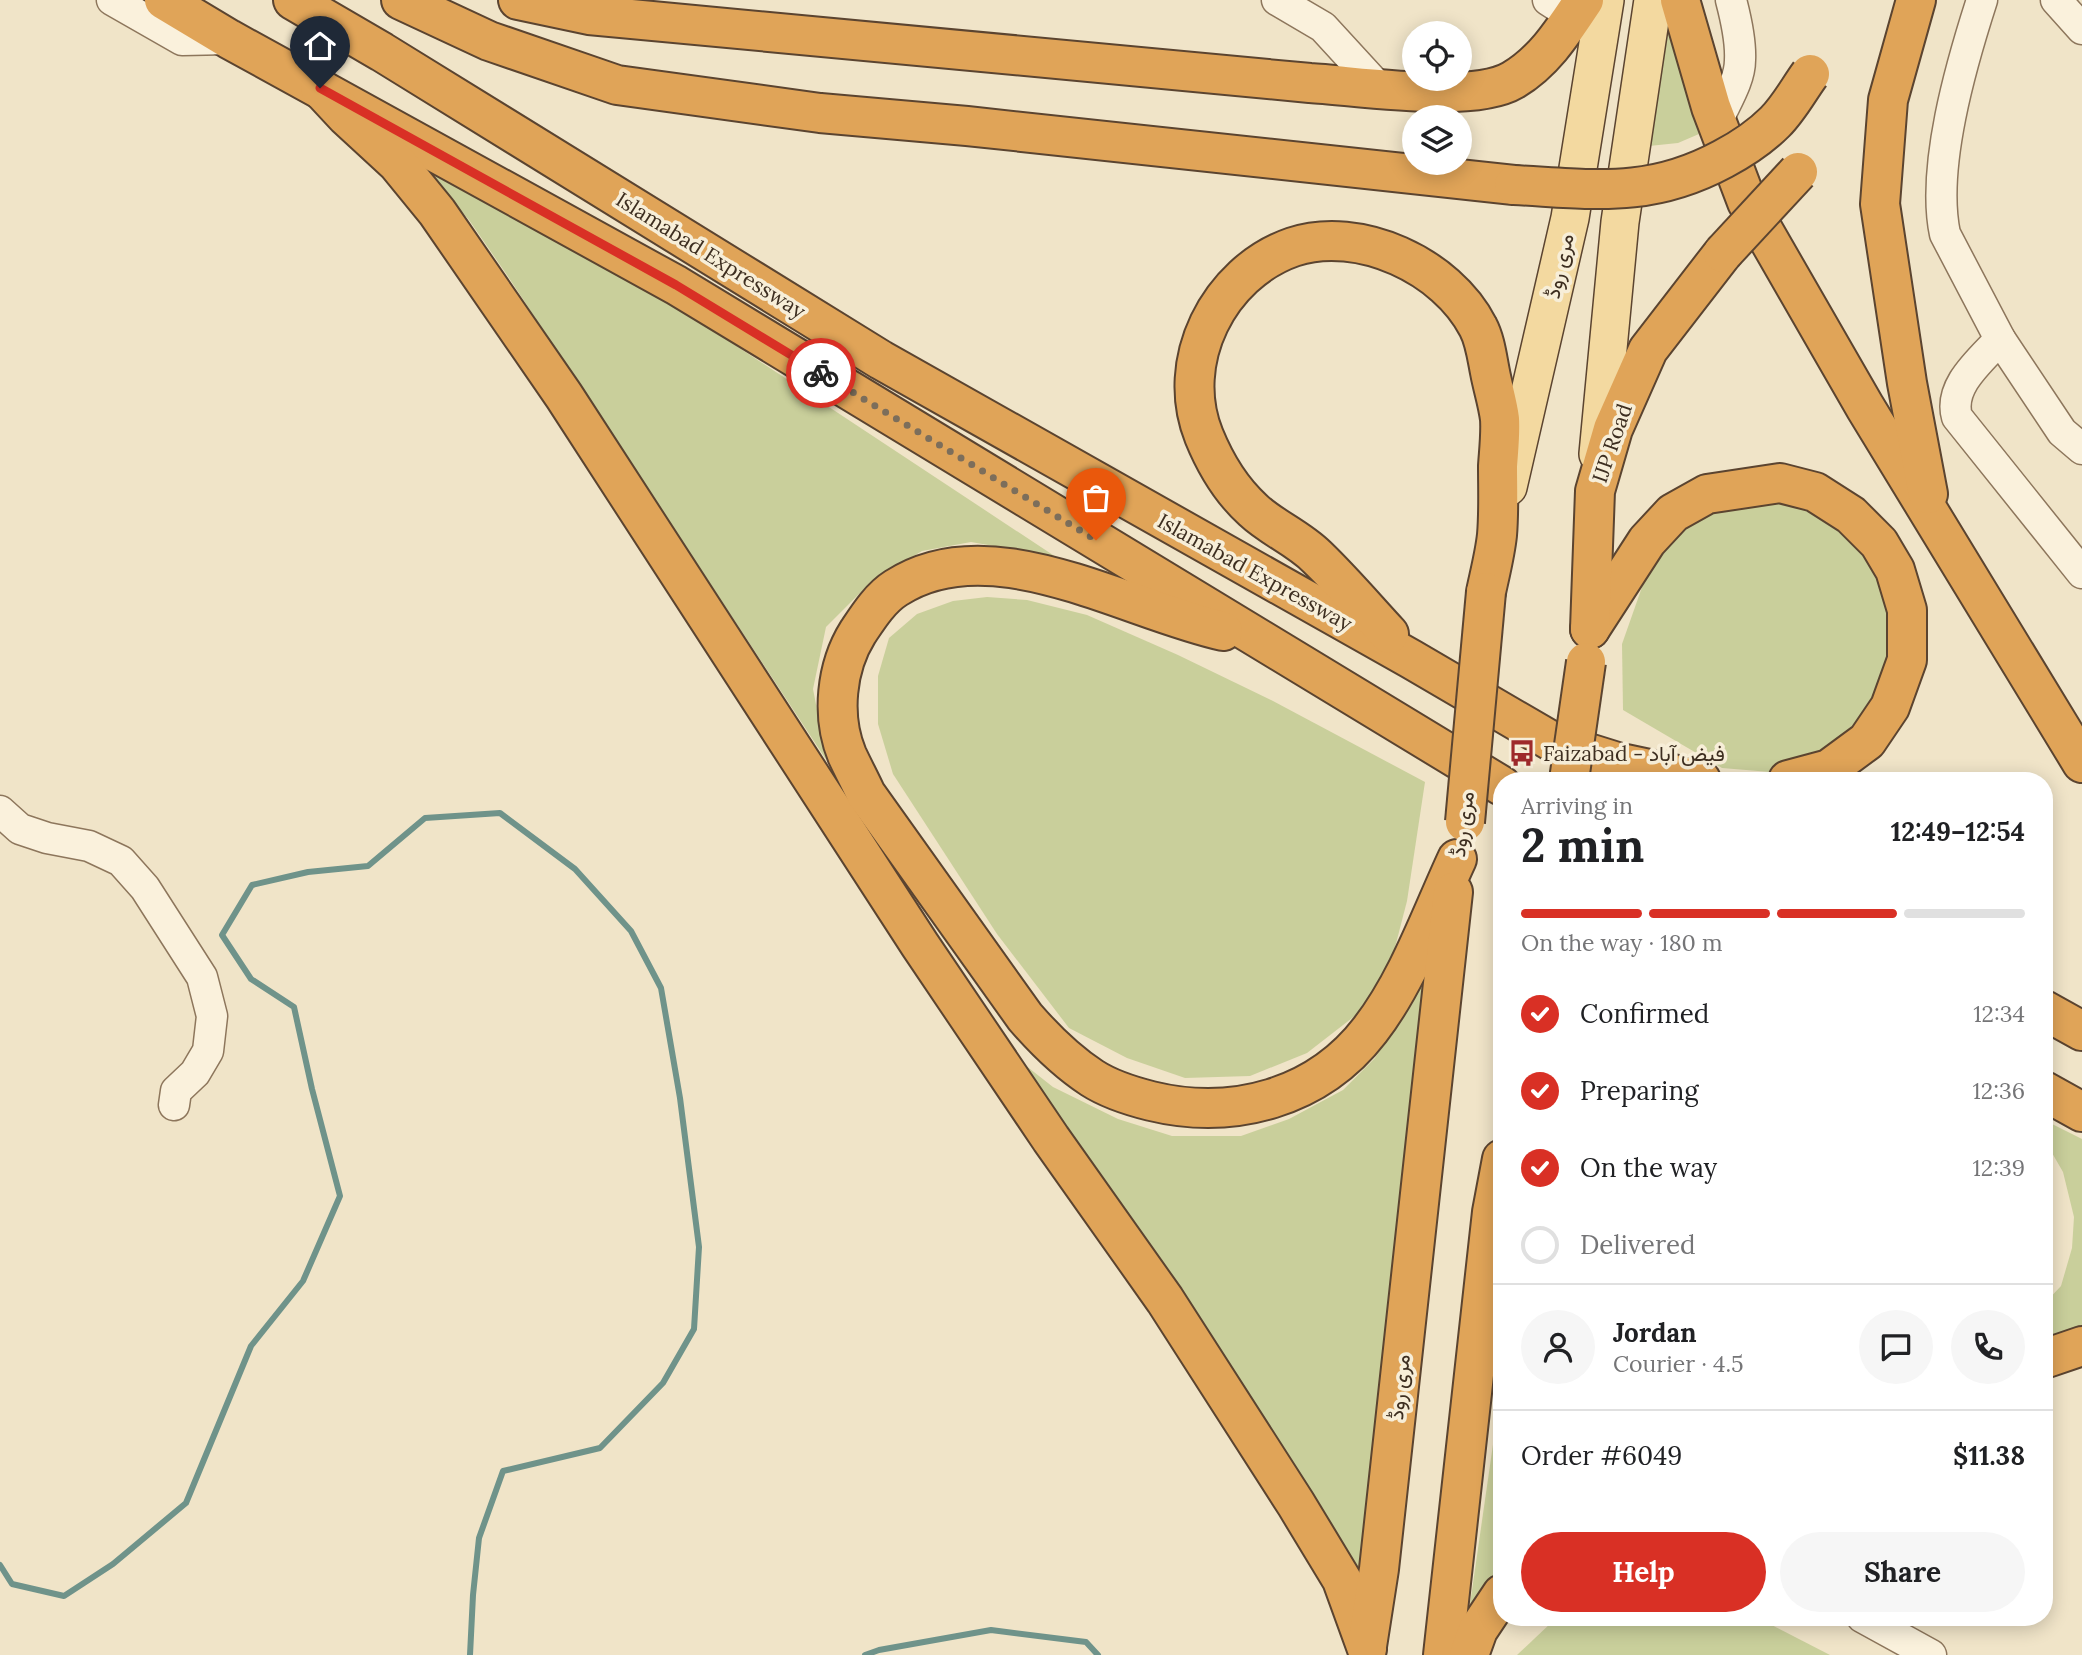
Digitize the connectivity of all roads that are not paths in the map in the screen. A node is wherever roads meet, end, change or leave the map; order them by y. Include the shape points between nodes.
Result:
1 (112, 0) edge
2 (164, 0) edge
3 (293, 0) edge
4 (401, 0) edge
5 (518, 0) edge
6 (1277, 0) edge
7 (1653, 0) edge
8 (1679, 0) edge
9 (1731, 0) edge
10 (1916, 0) edge
11 (1982, 0) edge
12 (2056, 0) edge
13 (1578, 4) edge
14 (593, 8) edge
15 (2082, 29) edge
16 (229, 38) junction
17 (1810, 74) dead end
18 (320, 88) junction
19 (1379, 88) junction
20 (1717, 122) junction
21 (1798, 172) dead end
22 (2000, 339) junction
23 (2082, 449) edge
24 (1595, 491) junction
25 (1933, 519) junction
26 (1497, 536) junction
27 (2082, 573) edge
28 (1260, 639) junction
29 (1588, 646) junction
30 (1411, 659) junction
31 (2082, 763) edge
32 (1633, 771) edge
33 (1570, 772) edge
34 (1818, 772) edge
35 (1493, 781) edge
36 (0, 811) edge
37 (1461, 841) junction
38 (2053, 1015) edge
39 (2082, 1031) edge
40 (2053, 1096) edge
41 (174, 1105) dead end
42 (2082, 1112) edge
43 (1493, 1207) edge
44 (2082, 1346) edge
45 (2053, 1356) edge
46 (1493, 1608) edge
47 (1878, 1626) edge
48 (1367, 1652) edge
49 (1443, 1655) edge
50 (1469, 1655) edge
51 (1931, 1655) edge

1 - 16 street via 182,40
2 - 16 highway, Islamabad Expressway
3 - 30 highway, Islamabad Expressway via 881,360
4 - 17 highway, bridge via 489,41 617,85 820,113 1514,186 1612,190 1662,184 1695,174 1761,135
5 - 14 highway
6 - 19 street via 1323,27
7 - 24 main road via 1620,222
8 - 20 highway
9 - 20 street via 1741,62
10 - 25 highway via 1888,100 1880,204
11 - 22 street via 1952,115 1940,182 1941,216 1945,234
12 - 15 street
13 - 19 highway via 1546,55 1513,80 1486,91
13 - 26 main road, مری روڈ via 1570,218
14 - 19 highway
16 - 18 highway, Islamabad Expressway
18 - 28 highway, Islamabad Expressway via 676,285
18 - 48 highway via 397,163 437,212 564,396 920,945 1165,1300 1289,1492 1342,1580
20 - 25 highway via 1747,202
21 - 24 highway, IJP Road, bridge via 1723,253 1648,350 1613,429
22 - 23 street via 2062,432
22 - 27 street via 1957,392 1957,417
24 - 29 highway, IJP Road
25 - 31 highway
26 - 30 highway via 1500,419 1487,357 1479,328 1462,301 1438,278 1401,255 1327,242 1294,247 1235,285 1214,310 1195,368 1195,400 1214,458 1253,511 1315,555
26 - 37 highway, مری روڈ, bridge via 1486,592
28 - 35 highway, Islamabad Expressway
28 - 37 highway via 1191,624 1082,586 997,566 928,572 895,589 873,610 856,636 840,674 838,712 846,753 866,793 1025,1017 1054,1049 1093,1079 1133,1097 1174,1107 1213,1109 1280,1098 1343,1060 1370,1030 1394,994
29 - 33 highway, bridge
29 - 34 highway via 1647,541 1673,513 1707,494 1780,483 1815,492 1851,515 1879,543 1895,570 1908,610 1907,660 1890,707 1867,741
30 - 32 highway, Islamabad Expressway via 1553,742
36 - 41 street via 20,828 89,846 121,861 145,888 202,977 212,1016 208,1051 195,1073 176,1091
37 - 48 highway, مری روڈ
38 - 39 highway
40 - 42 highway
43 - 49 highway
44 - 45 highway
46 - 50 highway
47 - 51 street

